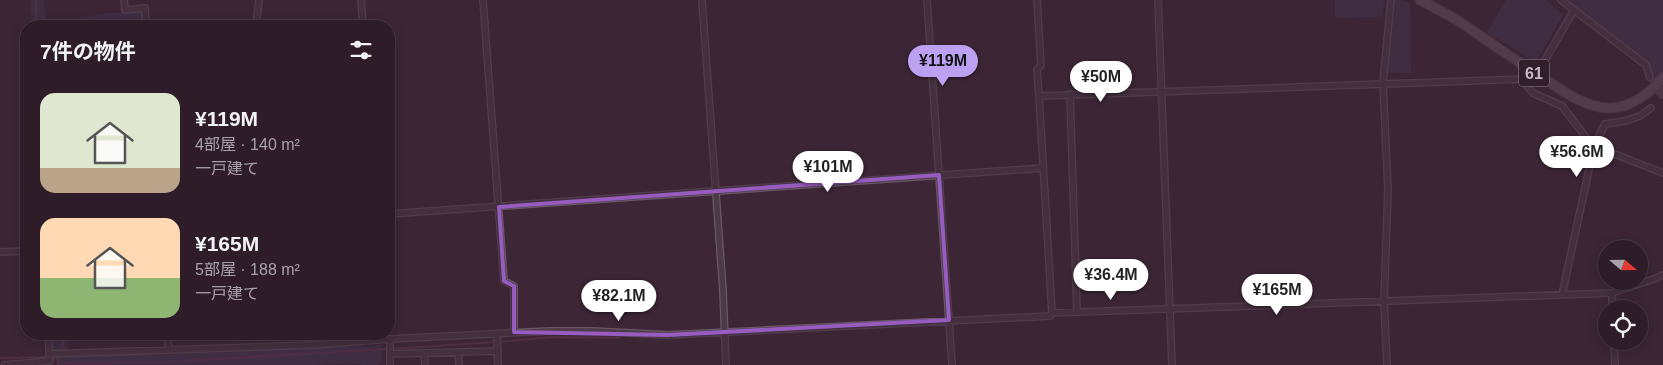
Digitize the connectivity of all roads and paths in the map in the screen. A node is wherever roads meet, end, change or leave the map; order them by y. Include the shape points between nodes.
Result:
1 (124, 0) edge
2 (259, 0) edge
3 (361, 0) edge
4 (483, 0) edge
5 (702, 0) edge
6 (927, 0) edge
7 (1037, 0) edge
8 (1158, 0) edge
9 (1391, 0) edge
10 (1420, 0) edge
11 (1561, 0) edge
12 (1574, 10) junction
13 (146, 20) edge
14 (257, 20) edge
15 (363, 20) edge
16 (1532, 75) junction
17 (1650, 78) dead end
18 (1663, 78) edge
19 (1383, 83) junction
20 (1655, 87) junction
21 (1162, 91) junction
22 (1070, 94) junction
23 (1663, 94) edge
24 (1038, 96) junction
25 (1651, 108) dead end
26 (1594, 146) junction
27 (1043, 168) junction
28 (1663, 173) edge
29 (939, 175) junction
30 (716, 191) junction
31 (499, 207) junction
32 (395, 214) edge
33 (20, 251) edge
34 (0, 252) edge
35 (1663, 274) edge
36 (1562, 294) junction
37 (1612, 294) junction
38 (1612, 300) edge
39 (1384, 301) junction
40 (1170, 310) junction
41 (1077, 312) junction
42 (1052, 313) junction
43 (949, 320) junction
44 (514, 332) junction
45 (724, 332) junction
46 (497, 334) junction
47 (395, 337) edge
48 (48, 340) edge
49 (168, 340) edge
50 (363, 340) edge
51 (388, 340) edge
52 (169, 350) junction
53 (1614, 350) edge
54 (498, 351) junction
55 (458, 352) junction
56 (424, 353) junction
57 (49, 354) junction
58 (390, 354) junction
59 (5, 365) edge
60 (390, 365) edge
61 (425, 365) edge
62 (459, 365) edge
63 (498, 365) edge
64 (726, 365) edge
65 (952, 365) edge
66 (1172, 365) edge
67 (1387, 365) edge
68 (1615, 365) edge

1 - 13 street via 125,10 145,8
2 - 14 street
3 - 15 street
4 - 31 street
5 - 30 street
6 - 29 street
7 - 24 street via 1041,65 1038,70
8 - 21 street
9 - 19 street
10 - 16 main road, 61 via 1458,21
11 - 12 street
12 - 16 street
12 - 17 street via 1646,65
16 - 19 street
16 - 20 main road, 61 via 1592,105 1610,108 1626,106
16 - 26 street via 1527,86 1533,94 1562,106
18 - 20 main road, 61
19 - 21 street
19 - 39 street via 1388,190
20 - 23 main road
21 - 22 street
21 - 40 street
22 - 24 street
22 - 41 street
24 - 27 street
25 - 26 street via 1625,122 1604,124
26 - 28 street
26 - 36 street
27 - 29 street
27 - 42 street
29 - 30 street
29 - 43 street
30 - 31 street
30 - 45 street
31 - 32 street
31 - 44 street via 504,281 514,286
33 - 34 street
35 - 37 street
36 - 37 street
36 - 39 street
37 - 38 street
39 - 40 street
39 - 67 street
40 - 41 street
40 - 66 street
41 - 42 street
42 - 43 street via 1050,316
43 - 45 street
43 - 65 street
44 - 45 street via 593,331 668,335
44 - 46 street
45 - 64 street
46 - 47 street
46 - 54 street
48 - 57 street
49 - 52 street
50 - 52 street via 314,346
51 - 58 street
52 - 57 street
53 - 68 street
54 - 55 street
54 - 63 street
55 - 56 street
55 - 62 street
56 - 58 street
56 - 61 street
57 - 59 street via 50,361
58 - 60 street

